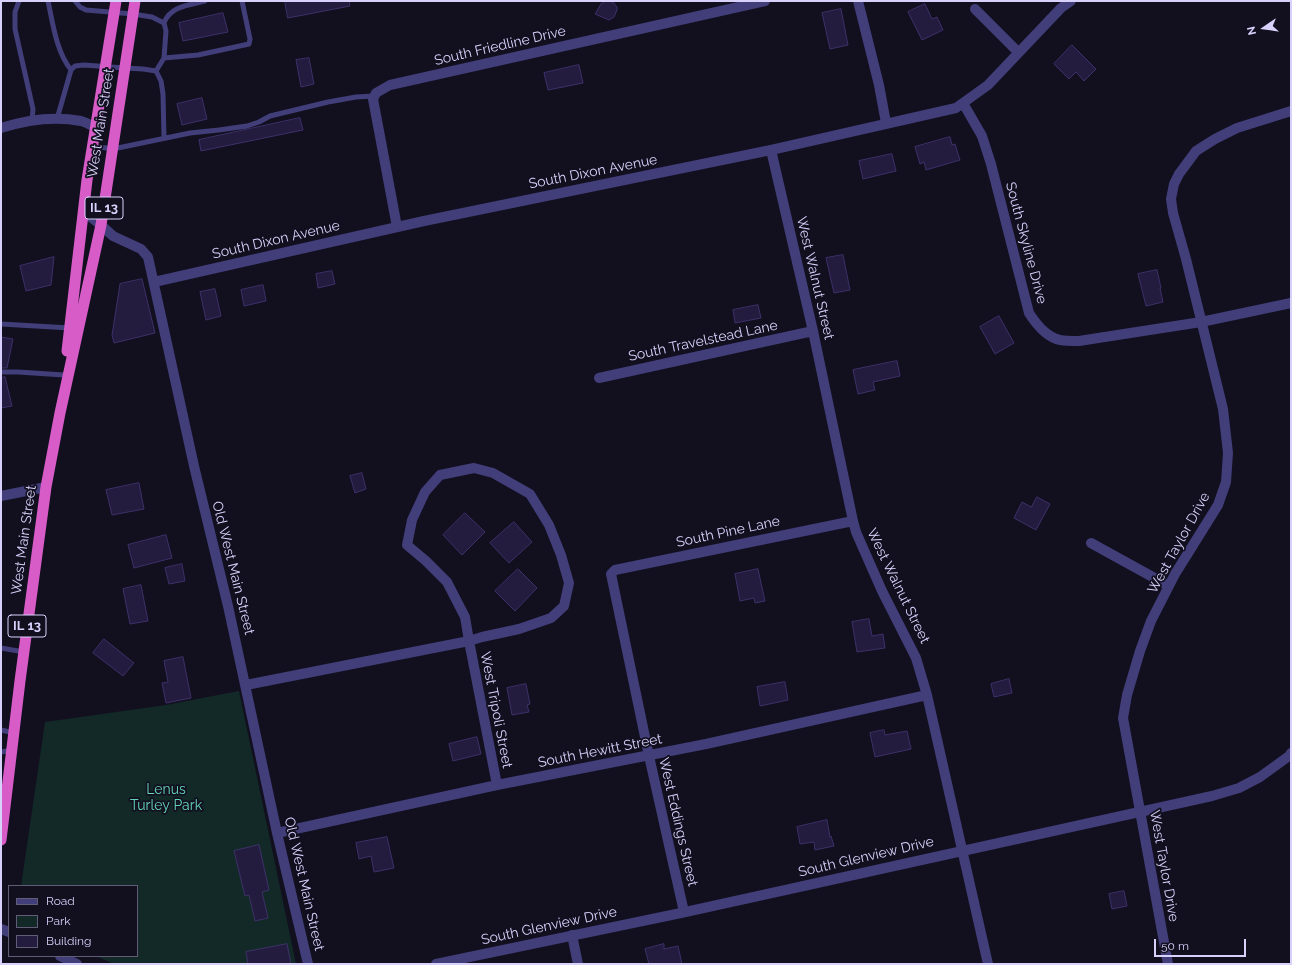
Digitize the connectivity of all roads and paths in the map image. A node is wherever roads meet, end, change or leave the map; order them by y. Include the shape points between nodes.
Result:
1 (19, 1) edge
2 (48, 1) edge
3 (75, 1) edge
4 (116, 1) edge
5 (135, 1) edge
6 (205, 1) edge
7 (242, 1) edge
8 (765, 1) edge
9 (858, 1) edge
10 (1071, 1) edge
11 (975, 9) dead end
12 (115, 13) junction
13 (133, 14) junction
14 (164, 23) junction
15 (1018, 52) junction
16 (164, 58) junction
17 (106, 66) junction
18 (125, 68) junction
19 (71, 70) junction
20 (156, 72) junction
21 (375, 96) junction
22 (963, 103) junction
23 (1291, 112) edge
24 (57, 119) junction
25 (32, 121) junction
26 (886, 123) junction
27 (1, 128) edge
28 (95, 128) junction
29 (164, 138) junction
30 (92, 146) junction
31 (113, 149) junction
32 (772, 150) junction
33 (83, 211) junction
34 (101, 225) junction
35 (397, 227) junction
36 (154, 282) junction
37 (1291, 303) edge
38 (1201, 322) junction
39 (1, 324) edge
40 (70, 328) junction
41 (812, 331) junction
42 (1, 372) edge
43 (64, 375) junction
44 (599, 378) dead end
45 (60, 413) junction
46 (46, 487) junction
47 (1, 496) edge
48 (852, 521) junction
49 (1091, 543) dead end
50 (611, 574) joint
51 (1169, 586) junction
52 (469, 641) junction
53 (1, 648) edge
54 (24, 652) junction
55 (246, 685) junction
56 (927, 695) junction
57 (1, 730) edge
58 (14, 732) junction
59 (6, 751) edge
60 (1291, 753) edge
61 (649, 756) junction
62 (497, 785) junction
63 (1141, 811) junction
64 (277, 833) junction
65 (1, 840) edge
66 (961, 850) junction
67 (684, 912) junction
68 (572, 935) junction
69 (62, 957) edge
70 (76, 964) edge
71 (308, 964) edge
72 (436, 964) edge
73 (578, 964) edge
74 (988, 964) edge
75 (1168, 964) edge

1 - 25 lane via 15,12 15,29 33,110
2 - 19 lane via 64,62
3 - 12 lane via 86,10
4 - 12 highway, West Main Street / IL 13
5 - 13 highway, West Main Street / IL 13
6 - 14 lane via 176,9 166,16
7 - 16 lane via 249,44 198,55
8 - 21 street, South Friedline Drive via 390,85
9 - 26 street
10 - 15 street, South Dixon Avenue
11 - 15 street
12 - 13 lane
12 - 17 highway, West Main Street / IL 13
13 - 14 lane via 152,17
13 - 18 highway, West Main Street / IL 13
14 - 16 lane
15 - 22 street, South Dixon Avenue via 988,85
16 - 20 lane
17 - 18 lane
17 - 19 lane via 75,66
17 - 28 highway, West Main Street / IL 13
18 - 20 lane
18 - 31 highway, West Main Street / IL 13
19 - 24 lane
20 - 29 lane via 161,81 163,94
21 - 29 lane via 328,102 270,116 247,126
21 - 35 street via 373,99
22 - 26 street, South Dixon Avenue via 956,108
22 - 38 street, South Skyline Drive via 982,136 1029,313 1042,330 1059,340 1080,341
23 - 38 street, West Taylor Drive via 1237,128 1196,151 1174,184 1172,213
24 - 25 street
24 - 28 street via 82,121
25 - 27 street
26 - 32 street, South Dixon Avenue
28 - 30 highway, West Main Street / IL 13
29 - 31 lane
30 - 31 lane
30 - 33 highway, West Main Street / IL 13
31 - 34 highway, West Main Street / IL 13
32 - 35 street, South Dixon Avenue
32 - 41 street, West Walnut Street
33 - 34 street, Old West Main Street
33 - 40 highway, West Main Street / IL 13
34 - 36 street, Old West Main Street via 113,236 141,249 148,257
34 - 45 highway, West Main Street / IL 13
35 - 36 street, South Dixon Avenue
36 - 55 street, Old West Main Street
37 - 38 street, South Skyline Drive
38 - 51 street, West Taylor Drive via 1223,409 1228,453 1226,482 1218,505
39 - 40 lane
40 - 43 highway, West Main Street / IL 13
41 - 44 street, South Travelstead Lane
41 - 48 street, West Walnut Street
42 - 43 lane
43 - 45 highway, West Main Street / IL 13
45 - 46 highway, West Main Street / IL 13
46 - 47 street
46 - 54 highway, West Main Street / IL 13
48 - 50 street, South Pine Lane via 615,570
48 - 56 street, West Walnut Street via 882,591 916,658
49 - 51 street
50 - 61 street, West Eddings Street
51 - 63 street, West Taylor Drive via 1140,651 1123,718
52 - 52 street via 466,617 447,582 407,545 412,520 425,492 440,475 474,468 494,473 530,494 549,525 569,583 564,606 551,618
52 - 55 street
52 - 62 street, West Tripoli Street
53 - 54 lane
54 - 58 highway, West Main Street / IL 13
55 - 64 street, Old West Main Street
56 - 61 street, South Hewitt Street
56 - 66 street, West Walnut Street
57 - 58 lane
58 - 59 highway, West Main Street / IL 13
59 - 65 highway, West Main Street / IL 13
60 - 63 street, South Glenview Drive via 1260,777 1239,788
61 - 62 street, South Hewitt Street
61 - 67 street, West Eddings Street
62 - 64 street, South Hewitt Street
63 - 66 street, South Glenview Drive
63 - 75 street, West Taylor Drive
64 - 71 street, Old West Main Street
66 - 67 street, South Glenview Drive
66 - 74 street, West Walnut Street
67 - 68 street, South Glenview Drive
68 - 72 street, South Glenview Drive
68 - 73 street
69 - 70 street

